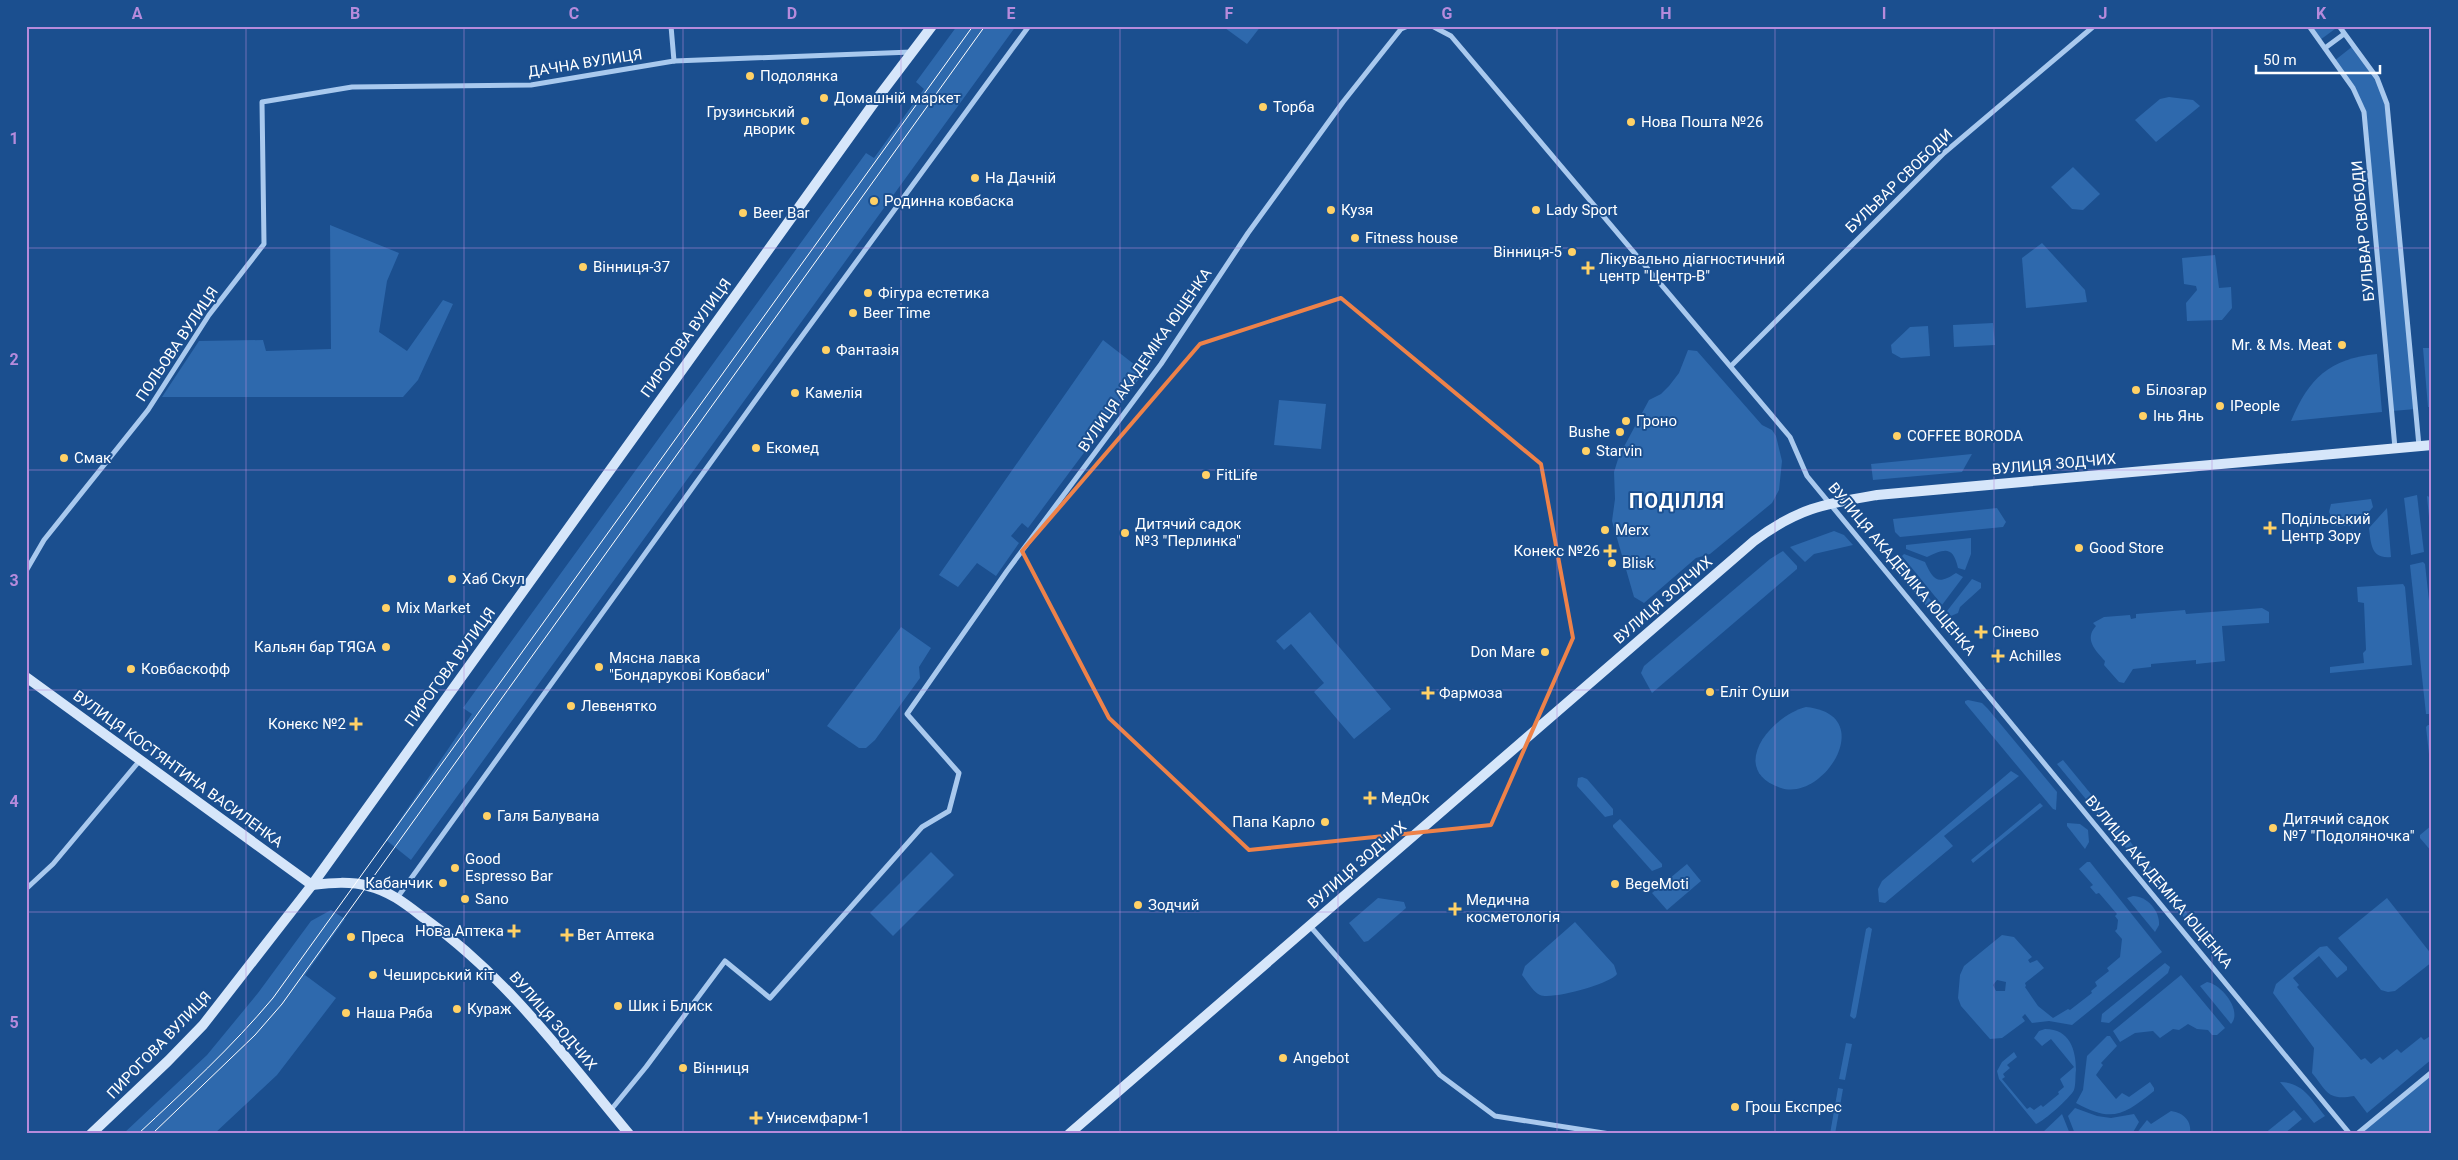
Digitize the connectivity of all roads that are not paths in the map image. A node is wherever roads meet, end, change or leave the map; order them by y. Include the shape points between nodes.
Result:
1 (671, 26) edge
2 (932, 26) edge
3 (1029, 26) edge
4 (1408, 26) edge
5 (1432, 26) edge
6 (2094, 26) edge
7 (2310, 26) edge
8 (2339, 26) edge
9 (2344, 34) junction
10 (2326, 48) junction
11 (913, 52) junction
12 (674, 61) junction
13 (262, 102) joint
14 (1732, 366) junction
15 (2432, 445) edge
16 (2419, 446) junction
17 (2395, 449) junction
18 (1831, 503) junction
19 (26, 571) edge
20 (26, 678) edge
21 (141, 759) junction
22 (312, 885) junction
23 (26, 890) edge
24 (397, 898) junction
25 (1310, 926) junction
26 (2432, 1072) edge
27 (610, 1111) junction
28 (91, 1134) edge
29 (629, 1134) edge
30 (1069, 1134) edge
31 (1610, 1134) edge
32 (2350, 1134) edge
33 (2357, 1134) edge

1 - 12 street
2 - 11 main road, ПИРОГОВА ВУЛИЦЯ
3 - 24 street
4 - 27 street, ВУЛИЦЯ АКАДЕМІКА ЮЩЕНКА via 1401,29 1343,102 1248,233 1161,364 1007,571 907,714 959,773 949,811 922,827 770,998 724,961
5 - 14 street, ВУЛИЦЯ АКАДЕМІКА ЮЩЕНКА via 1451,36
6 - 14 street, БУЛЬВАР СВОБОДИ via 1944,153
7 - 10 street, БУЛЬВАР СВОБОДИ
8 - 9 street
9 - 10 street
9 - 16 street via 2379,82 2389,113
10 - 17 street, БУЛЬВАР СВОБОДИ via 2356,93 2364,112
11 - 12 street, ДАЧНА ВУЛИЦЯ
11 - 22 main road, ПИРОГОВА ВУЛИЦЯ
12 - 13 street, ДАЧНА ВУЛИЦЯ via 531,85 352,87
13 - 19 street, ПОЛЬОВА ВУЛИЦЯ via 264,244 209,315 148,410 44,540
14 - 18 street, ВУЛИЦЯ АКАДЕМІКА ЮЩЕНКА via 1790,437 1807,476
15 - 16 main road, ВУЛИЦЯ ЗОДЧИХ
16 - 17 main road, ВУЛИЦЯ ЗОДЧИХ
17 - 18 main road, ВУЛИЦЯ ЗОДЧИХ via 1900,493
18 - 25 main road, ВУЛИЦЯ ЗОДЧИХ via 1789,517 1754,541
18 - 32 street, ВУЛИЦЯ АКАДЕМІКА ЮЩЕНКА
20 - 21 main road, ВУЛИЦЯ КОСТЯНТИНА ВАСИЛЕНКА
21 - 22 main road, ВУЛИЦЯ КОСТЯНТИНА ВАСИЛЕНКА
21 - 23 street via 54,864
22 - 24 main road, ВУЛИЦЯ ЗОДЧИХ via 342,882 368,886
22 - 28 main road, ПИРОГОВА ВУЛИЦЯ via 203,1025
24 - 27 main road, ВУЛИЦЯ ЗОДЧИХ via 475,958 510,991
25 - 30 main road, ВУЛИЦЯ ЗОДЧИХ
25 - 31 street via 1440,1075 1494,1116
26 - 33 street
27 - 29 main road, ВУЛИЦЯ ЗОДЧИХ

